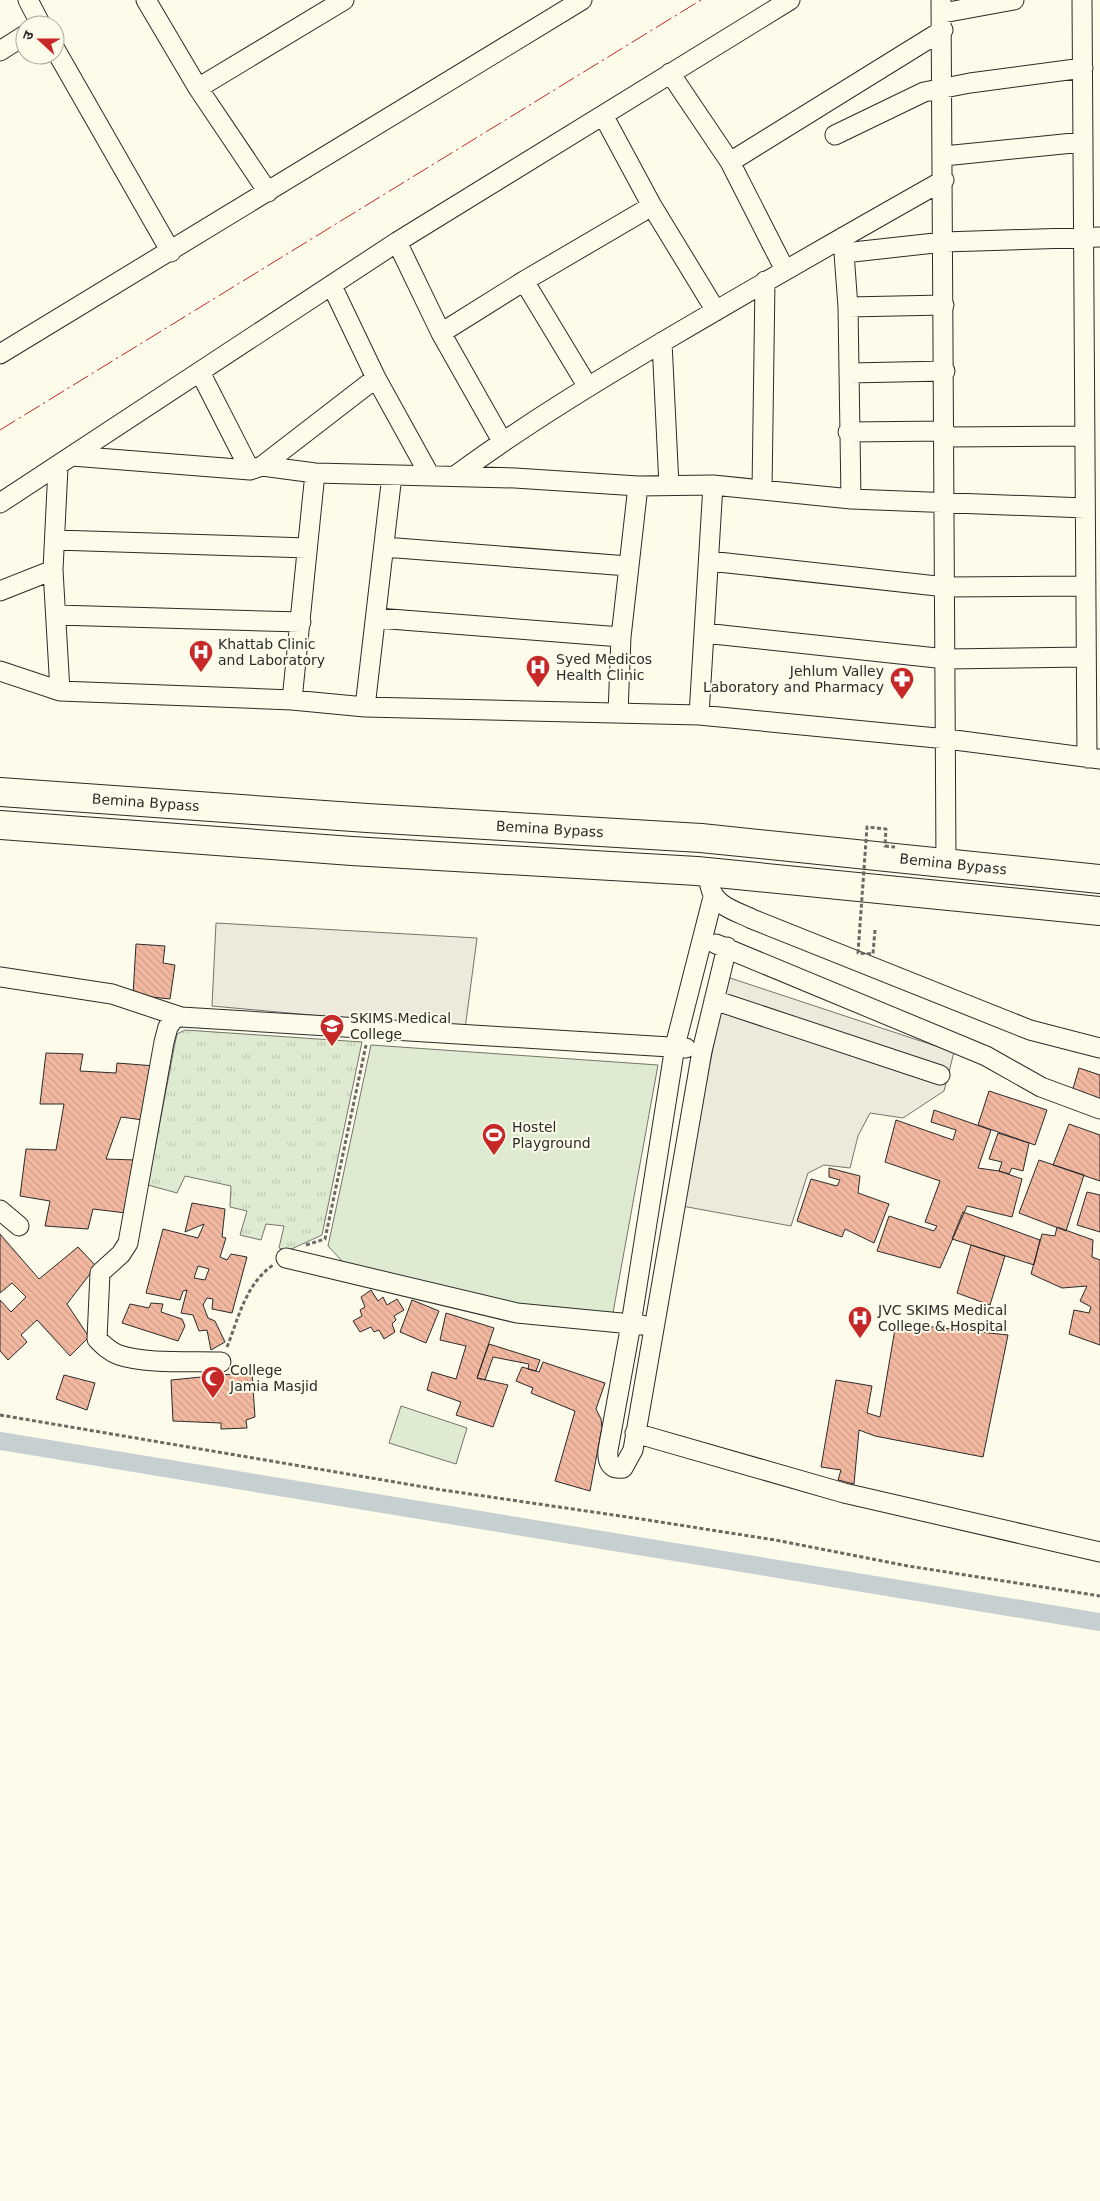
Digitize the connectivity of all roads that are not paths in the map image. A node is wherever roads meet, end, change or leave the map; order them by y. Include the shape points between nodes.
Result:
1 (28, 0) edge
2 (146, 0) edge
3 (343, 0) edge
4 (582, 0) edge
5 (790, 0) edge
6 (1014, 0) edge
7 (1082, 0) edge
8 (562, 5) edge
9 (942, 14) edge
10 (36, 15) edge
11 (15, 41) edge
12 (0, 51) edge
13 (64, 65) edge
14 (1083, 68) junction
15 (670, 73) junction
16 (198, 88) junction
17 (943, 89) junction
18 (603, 115) junction
19 (835, 135) dead end
20 (1083, 142) junction
21 (944, 156) junction
22 (730, 162) junction
23 (944, 180) junction
24 (268, 192) junction
25 (652, 206) junction
26 (1092, 237) edge
27 (398, 242) junction
28 (944, 242) junction
29 (843, 245) junction
30 (170, 252) junction
31 (785, 270) junction
32 (524, 281) junction
33 (765, 281) junction
34 (332, 286) junction
35 (1092, 291) edge
36 (944, 305) junction
37 (848, 307) junction
38 (716, 311) junction
39 (441, 333) junction
40 (662, 342) junction
41 (0, 354) edge
42 (200, 372) junction
43 (944, 372) junction
44 (850, 373) junction
45 (376, 378) junction
46 (588, 387) junction
47 (848, 432) junction
48 (945, 434) junction
49 (1085, 436) junction
50 (502, 441) junction
51 (65, 462) junction
52 (256, 468) junction
53 (315, 473) junction
54 (429, 474) junction
55 (392, 475) junction
56 (455, 476) junction
57 (713, 485) junction
58 (638, 486) junction
59 (669, 486) junction
60 (762, 490) junction
61 (851, 499) junction
62 (0, 504) edge
63 (945, 504) junction
64 (1085, 508) junction
65 (56, 540) junction
66 (1092, 546) edge
67 (384, 547) junction
68 (307, 548) junction
69 (709, 561) junction
70 (628, 566) junction
71 (53, 570) junction
72 (1085, 586) junction
73 (946, 587) junction
74 (0, 591) edge
75 (56, 615) junction
76 (377, 618) junction
77 (301, 622) junction
78 (704, 633) junction
79 (621, 637) junction
80 (1086, 657) junction
81 (946, 659) junction
82 (0, 671) edge
83 (60, 692) junction
84 (292, 700) junction
85 (365, 707) junction
86 (618, 713) junction
87 (699, 715) junction
88 (947, 739) junction
89 (1093, 758) edge
90 (0, 792) edge
91 (0, 825) edge
92 (946, 863) junction
93 (1100, 879) edge
94 (711, 885) junction
95 (1100, 911) edge
96 (702, 941) junction
97 (728, 947) junction
98 (0, 977) edge
99 (714, 1000) junction
100 (176, 1016) junction
101 (675, 1046) junction
102 (1100, 1048) edge
103 (702, 1052) junction
104 (940, 1075) dead end
105 (1100, 1109) edge
106 (0, 1210) edge
107 (19, 1226) dead end
108 (286, 1258) road end
109 (632, 1324) junction
110 (654, 1327) junction
111 (221, 1362) road end
112 (636, 1433) junction
113 (1100, 1552) edge

1 - 10 street
2 - 16 street
3 - 16 street
4 - 8 street
5 - 15 street
6 - 9 street
7 - 14 street
8 - 24 street
9 - 17 street
9 - 22 street
11 - 12 street
13 - 30 street
14 - 17 street
14 - 20 street
15 - 18 street
15 - 22 street
16 - 24 street
17 - 19 street via 924,92
17 - 21 street
18 - 25 street
18 - 27 street
20 - 21 street
20 - 26 street
21 - 23 street
22 - 31 street
23 - 28 street
23 - 29 street
24 - 30 street
25 - 32 street
25 - 38 street
26 - 28 street
26 - 35 street
27 - 34 street
27 - 39 street
28 - 29 street
28 - 36 street
29 - 31 street
29 - 37 street
30 - 41 street
31 - 33 street
32 - 39 street
32 - 46 street
33 - 38 street
33 - 60 street
34 - 42 street
34 - 45 street
35 - 49 street
36 - 37 street
36 - 43 street
37 - 44 street
38 - 40 street
39 - 50 street
40 - 46 street
40 - 59 street
42 - 51 street
42 - 52 street
43 - 44 street
43 - 48 street
44 - 47 street
45 - 52 street
45 - 54 street
46 - 50 street
47 - 48 street
47 - 61 street
48 - 49 street
48 - 63 street
49 - 64 street
50 - 56 street
51 - 52 street
51 - 62 street
51 - 65 street
52 - 53 street
53 - 55 street
53 - 68 street
54 - 55 street
54 - 56 street
55 - 67 street
56 - 58 street
57 - 59 street
57 - 60 street
57 - 69 street
58 - 59 street
58 - 70 street
60 - 61 street
61 - 63 street
63 - 64 street
63 - 73 street
64 - 66 street
65 - 68 street
65 - 71 street
66 - 72 street
67 - 70 street
67 - 76 street
68 - 77 street
69 - 73 street
69 - 78 street
70 - 79 street
71 - 74 street
71 - 75 street
72 - 73 street
72 - 80 street
73 - 81 street
75 - 77 street
75 - 83 street
76 - 79 street
76 - 85 street
77 - 84 street
78 - 81 street
78 - 87 street
79 - 86 street
80 - 81 street
80 - 89 street
81 - 88 street
82 - 83 street
83 - 84 street
84 - 85 street
85 - 86 street
86 - 87 street
87 - 88 street
88 - 89 street
88 - 92 street
90 - 92 highway, Bemina Bypass via 701,838
91 - 94 highway via 352,851
92 - 93 highway, Bemina Bypass
94 - 95 highway
94 - 96 street
94 - 102 street via 721,905 752,918 1030,1030
96 - 97 street
96 - 101 street
97 - 99 street
97 - 105 street via 986,1056 1041,1087
98 - 100 street via 112,994
99 - 103 street
99 - 104 street
100 - 101 street
100 - 111 street via 168,1027 164,1042 128,1243 100,1273 97,1339 106,1349 135,1359
101 - 103 street
101 - 109 street
103 - 110 street
106 - 107 street
108 - 109 street via 517,1313
109 - 110 street
109 - 112 street via 608,1450 607,1460 611,1466 623,1468
110 - 112 street
112 - 113 street via 844,1493

